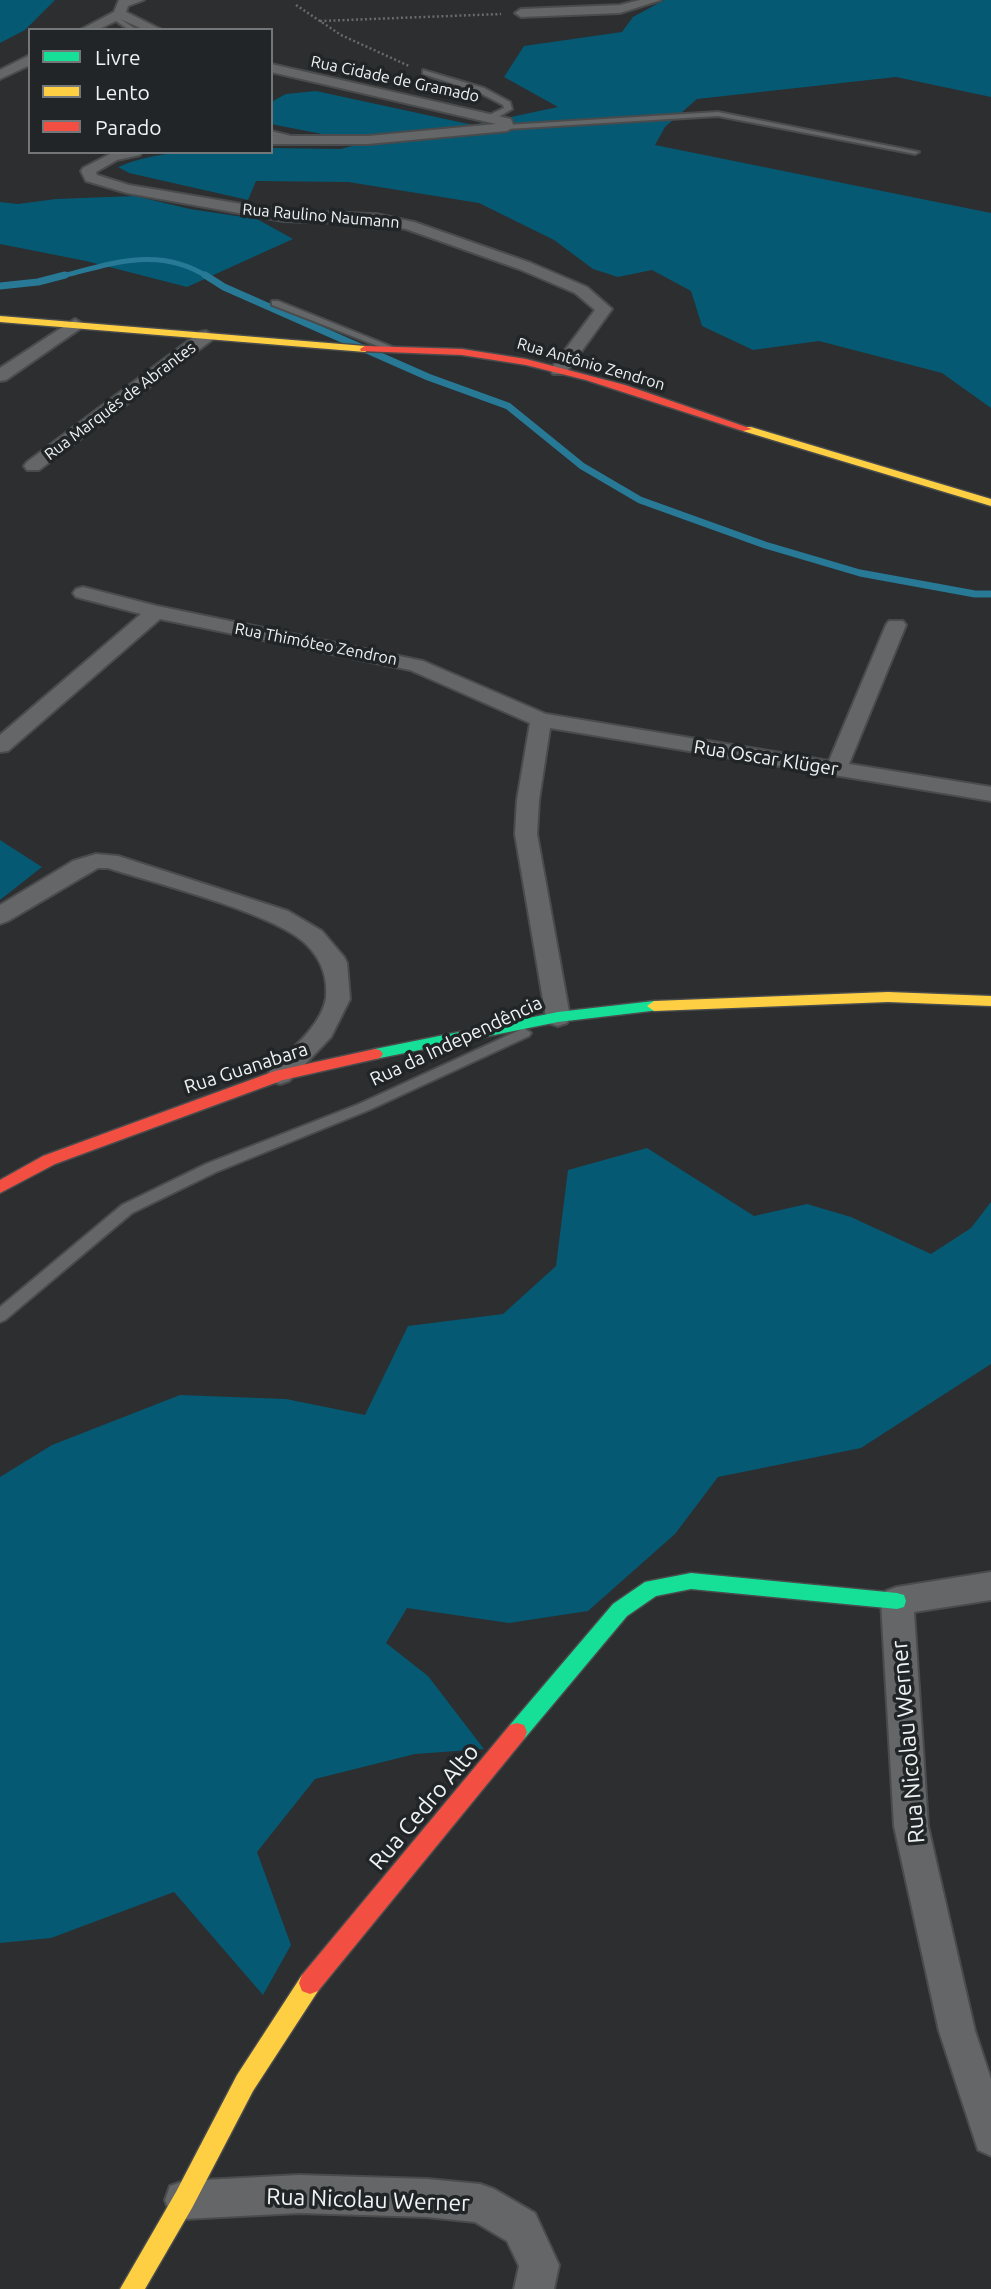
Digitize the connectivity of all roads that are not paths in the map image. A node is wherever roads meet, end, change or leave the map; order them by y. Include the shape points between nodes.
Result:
1 (138, 0) edge
2 (655, 0) edge
3 (118, 13) junction
4 (521, 13) road end
5 (90, 28) edge
6 (132, 28) edge
7 (152, 28) edge
8 (28, 60) edge
9 (273, 68) edge
10 (426, 72) road end
11 (0, 75) edge
12 (492, 117) junction
13 (507, 127) junction
14 (273, 134) edge
15 (273, 140) edge
16 (296, 140) junction
17 (915, 152) dead end
18 (128, 154) edge
19 (275, 303) dead end
20 (0, 318) edge
21 (75, 324) junction
22 (206, 336) junction
23 (391, 348) junction
24 (559, 370) junction
25 (0, 376) edge
26 (33, 466) dead end
27 (991, 503) edge
28 (83, 593) dead end
29 (156, 612) junction
30 (896, 625) dead end
31 (541, 720) junction
32 (0, 746) edge
33 (836, 770) junction
34 (991, 794) edge
35 (0, 916) edge
36 (991, 1001) edge
37 (558, 1017) junction
38 (280, 1076) junction
39 (0, 1187) edge
40 (0, 1316) edge
41 (991, 1586) edge
42 (897, 1601) junction
43 (991, 2137) edge
44 (184, 2200) junction
45 (132, 2289) edge
46 (534, 2289) edge

1 - 3 street via 124,4
2 - 4 street via 620,9
3 - 5 street
3 - 6 lane
3 - 7 street
8 - 11 street
9 - 12 street, Rua Cidade de Gramado
10 - 12 lane via 507,104 508,109
12 - 13 street, Rua Cidade de Gramado via 506,121
13 - 16 street via 368,140
13 - 17 lane via 718,114
14 - 16 lane
15 - 16 street
18 - 24 street, Rua Raulino Naumann via 100,162 88,171 91,178 127,189 272,214 409,225 581,290 604,309
19 - 23 lane
20 - 21 street, Rua Antônio Zendron
21 - 22 street, Rua Antônio Zendron
21 - 25 street
22 - 23 street, Rua Antônio Zendron
22 - 26 street, Rua Marquês de Abrantes
23 - 24 street, Rua Antônio Zendron via 484,355
24 - 27 street, Rua Antônio Zendron
28 - 29 street, Rua Thimóteo Zendron
29 - 31 street, Rua Thimóteo Zendron via 416,665
29 - 32 street
30 - 33 street
31 - 33 street, Rua Oscar Klüger
31 - 37 street via 526,834
33 - 34 street, Rua Oscar Klüger
35 - 38 street via 96,861 110,861 280,916 314,937 335,963 338,999 319,1037
36 - 37 street, Rua da Independência via 888,997 654,1006
37 - 38 street, Rua Guanabara
37 - 40 lane, Rua da Independência via 127,1209
38 - 39 street, Rua Guanabara via 49,1160
41 - 42 street
42 - 43 street, Rua Nicolau Werner via 911,1826 957,2031
42 - 44 street, Rua Cedro Alto via 691,1581 652,1588 620,1611 303,1992 245,2083
44 - 45 street, Rua Cedro Alto
44 - 46 street, Rua Nicolau Werner via 299,2194 480,2203 521,2227 539,2265

